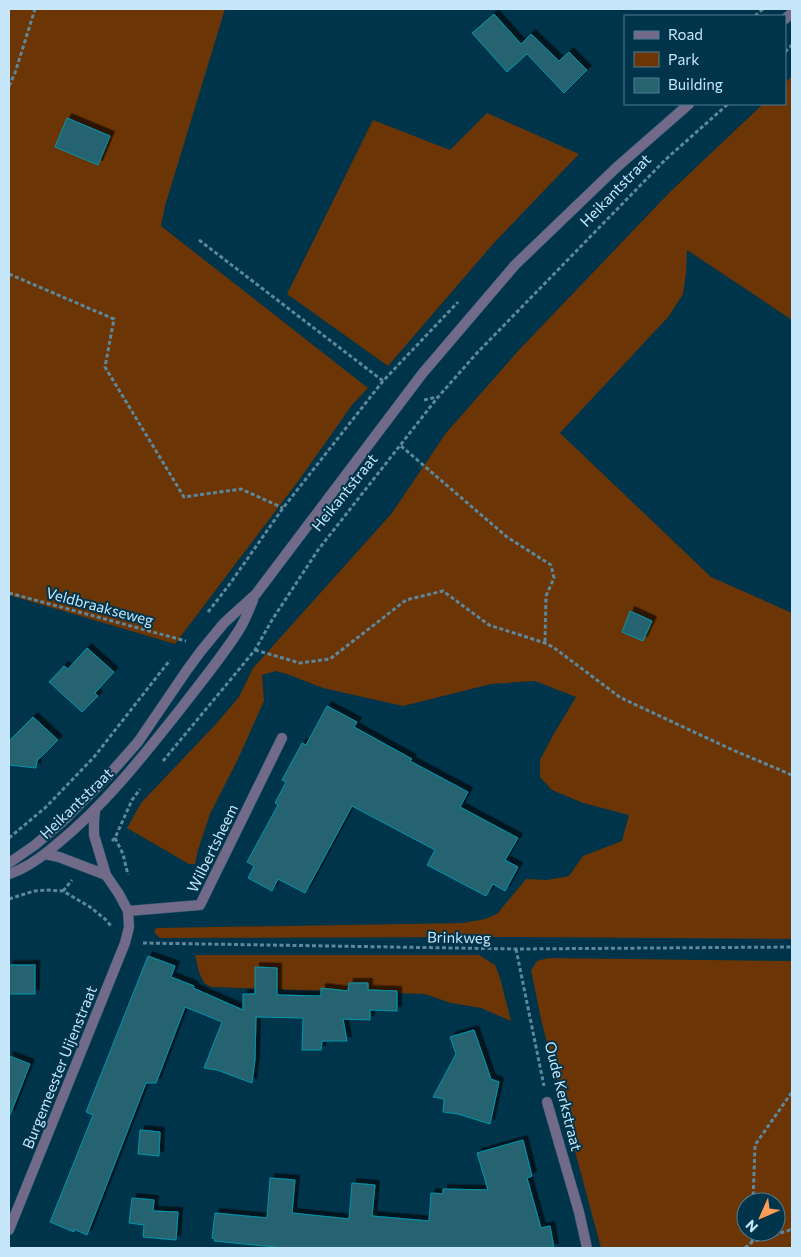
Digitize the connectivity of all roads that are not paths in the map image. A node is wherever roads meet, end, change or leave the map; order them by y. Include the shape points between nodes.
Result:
1 (688, 105) edge
2 (256, 594) junction
3 (282, 738) dead end
4 (95, 810) junction
5 (45, 854) junction
6 (9, 863) edge
7 (9, 874) edge
8 (106, 875) junction
9 (128, 911) junction
10 (548, 1102) road end
11 (9, 1230) edge
12 (587, 1248) edge

1 - 2 street, Heikantstraat via 617,167 515,265 422,374
2 - 4 street, Heikantstraat via 240,629 216,662
2 - 6 street, Heikantstraat via 224,623 201,651 138,742 108,776 62,822
3 - 9 street, Wilbertsheem via 200,906
4 - 5 street, Heikantstraat
4 - 8 street via 94,835
5 - 7 street, Heikantstraat
5 - 8 street
8 - 9 street
9 - 11 street, Burgemeester Uijenstraat via 125,943
10 - 12 street, Oude Kerkstraat

